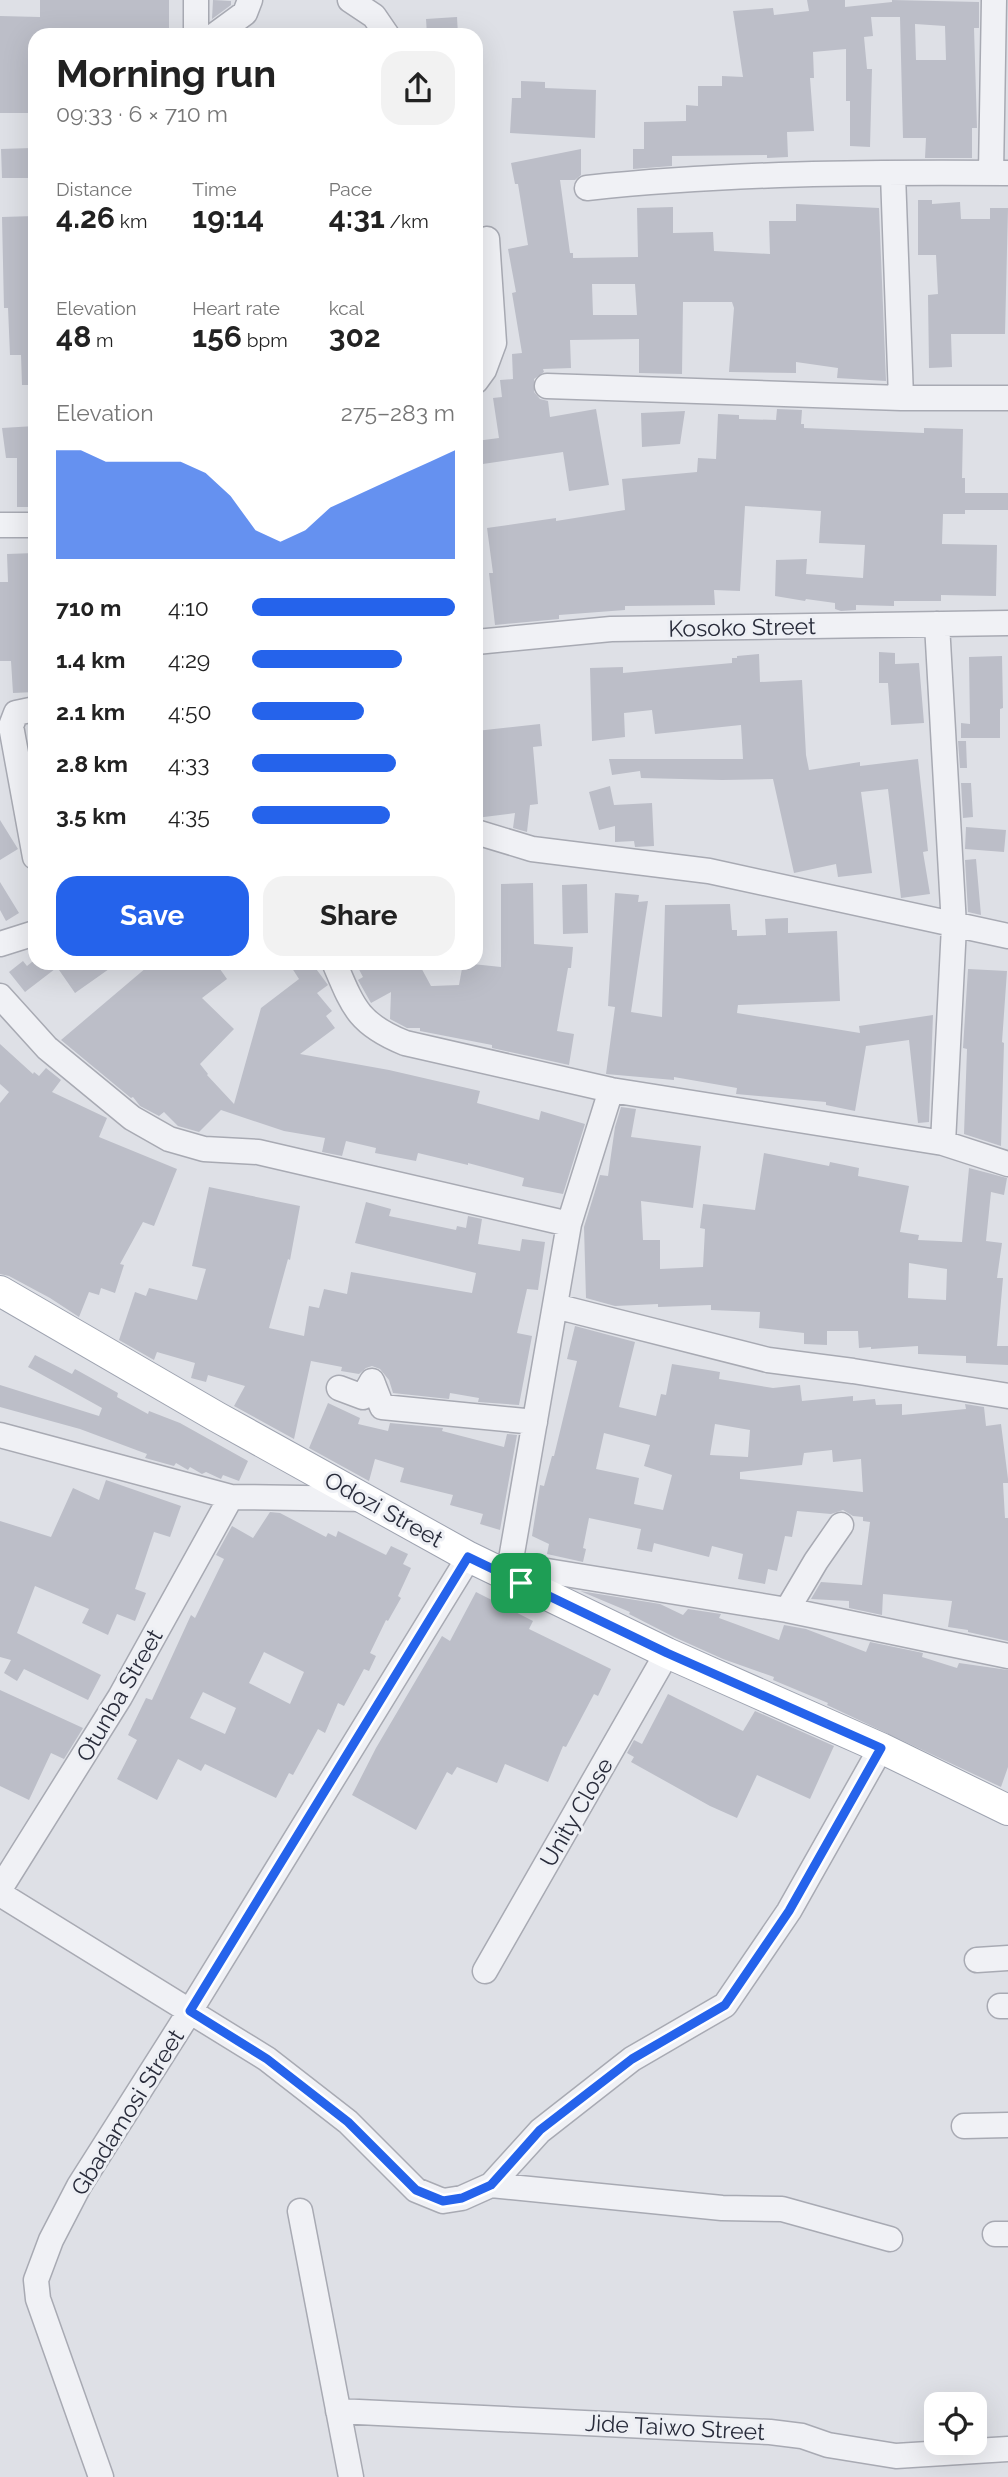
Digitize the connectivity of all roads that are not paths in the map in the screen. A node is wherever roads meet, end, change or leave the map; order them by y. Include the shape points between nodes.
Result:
1 (196, 0) edge
2 (250, 0) edge
3 (351, 0) edge
4 (994, 0) edge
5 (196, 28) edge
6 (225, 28) edge
7 (382, 28) edge
8 (1000, 173) edge
9 (893, 174) junction
10 (587, 188) dead end
11 (488, 239) dead end
12 (483, 371) edge
13 (547, 386) dead end
14 (901, 398) junction
15 (1008, 398) edge
16 (0, 525) edge
17 (28, 525) edge
18 (937, 624) junction
19 (1008, 624) edge
20 (483, 641) edge
21 (28, 710) edge
22 (5, 721) edge
23 (28, 825) edge
24 (483, 834) edge
25 (954, 926) junction
26 (28, 935) edge
27 (1008, 936) edge
28 (0, 944) edge
29 (337, 970) edge
30 (0, 996) edge
31 (611, 1090) junction
32 (943, 1143) junction
33 (1008, 1164) edge
34 (569, 1224) junction
35 (0, 1291) edge
36 (555, 1306) junction
37 (339, 1388) dead end
38 (1008, 1396) edge
39 (535, 1422) junction
40 (0, 1435) edge
41 (231, 1497) junction
42 (367, 1499) junction
43 (841, 1525) dead end
44 (468, 1557) junction
45 (515, 1574) junction
46 (787, 1610) junction
47 (667, 1653) junction
48 (1008, 1656) edge
49 (881, 1748) junction
50 (1008, 1810) edge
51 (0, 1891) edge
52 (1008, 1958) edge
53 (978, 1960) dead end
54 (485, 1971) dead end
55 (190, 2011) junction
56 (1008, 2125) edge
57 (964, 2126) dead end
58 (491, 2185) junction
59 (300, 2211) dead end
60 (890, 2239) dead end
61 (338, 2411) junction
62 (1008, 2449) edge
63 (101, 2477) edge
64 (351, 2477) edge

1 - 5 street
2 - 6 street via 245,13
3 - 7 street
4 - 8 street
8 - 9 street
9 - 10 street via 775,173
9 - 14 street
11 - 12 street via 494,343
13 - 14 street
14 - 15 street
16 - 17 street
18 - 19 street, Kosoko Street
18 - 20 street, Kosoko Street via 611,629
18 - 25 street
21 - 22 street
22 - 23 street
24 - 25 street via 532,849 709,871
25 - 27 street
25 - 32 street
26 - 28 street
29 - 31 street via 352,1007 384,1035
30 - 34 street via 47,1048 132,1118 169,1139 204,1149 258,1152
31 - 32 street
31 - 34 street
32 - 33 street
34 - 36 street
35 - 42 main road, Odozi Street
36 - 38 street via 768,1360
36 - 39 street
37 - 39 street via 363,1396 372,1381 382,1407
39 - 45 street
40 - 41 street
41 - 42 street
41 - 51 street, Otunba Street via 120,1697
42 - 44 main road, Odozi Street
43 - 46 street
44 - 45 main road, Odozi Street
44 - 55 street, Gbadamosi Street
45 - 46 street
45 - 47 main road, Odozi Street
46 - 48 street
47 - 49 main road, Odozi Street
47 - 54 street, Unity Close
49 - 50 main road, Odozi Street
49 - 58 street via 789,1911 725,2005 632,2059 540,2130
51 - 55 street
52 - 53 street
55 - 58 street via 267,2059 348,2122 416,2190 443,2201
55 - 63 street, Gbadamosi Street via 79,2186 36,2280 38,2300
56 - 57 street
58 - 60 street via 782,2210
59 - 61 street
61 - 62 street, Jide Taiwo Street via 770,2432 896,2456
61 - 64 street

